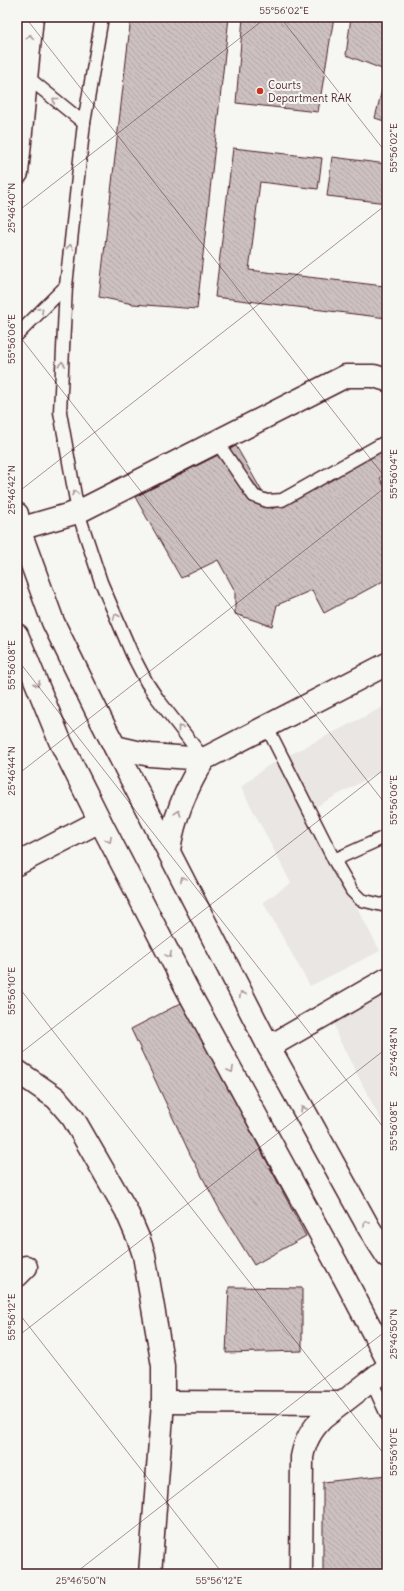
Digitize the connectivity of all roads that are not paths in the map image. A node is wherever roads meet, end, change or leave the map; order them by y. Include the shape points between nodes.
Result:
1 (32, 17) edge
2 (102, 17) edge
3 (26, 76) junction
4 (84, 123) junction
5 (17, 173) edge
6 (66, 286) junction
7 (17, 335) edge
8 (387, 380) edge
9 (387, 441) edge
10 (217, 442) junction
11 (78, 512) junction
12 (18, 522) edge
13 (17, 635) edge
14 (387, 664) edge
15 (268, 727) junction
16 (115, 747) junction
17 (204, 759) junction
18 (100, 821) junction
19 (387, 836) edge
20 (168, 850) junction
21 (334, 860) junction
22 (17, 864) edge
23 (387, 903) edge
24 (387, 979) edge
25 (269, 1047) junction
26 (17, 1071) edge
27 (387, 1256) edge
28 (345, 1279) junction
29 (387, 1330) edge
30 (387, 1359) edge
31 (379, 1374) edge
32 (163, 1402) junction
33 (342, 1403) junction
34 (387, 1414) edge
35 (150, 1574) edge
36 (301, 1574) edge

3 -> 1 street
2 - 4 lane
4 -> 3 lane
3 - 5 street
6 -> 4 lane
7 -> 6 lane
11 -> 6 lane via 60,412
8 - 10 street via 374,376 346,376
9 - 10 lane via 282,500 267,500 254,496
10 - 11 street
11 - 12 street
17 -> 11 lane via 157,698 139,668 101,582
12 - 16 street via 53,622
13 -> 18 street via 60,741
14 - 15 street
15 - 17 street
15 - 21 lane
16 - 17 street via 156,756
16 - 20 street
20 -> 17 street via 181,802
18 - 22 street
18 -> 28 street via 187,989
19 - 21 lane
25 -> 20 street
21 - 23 lane via 352,891 362,900 382,905
24 - 25 street
27 -> 25 street
26 - 32 street via 65,1107 80,1129 133,1225 144,1255 158,1330 163,1366
28 - 29 street
28 - 30 street
31 - 33 street
31 - 34 lane
32 - 33 street
32 - 35 street
33 - 36 street via 315,1426 304,1446

